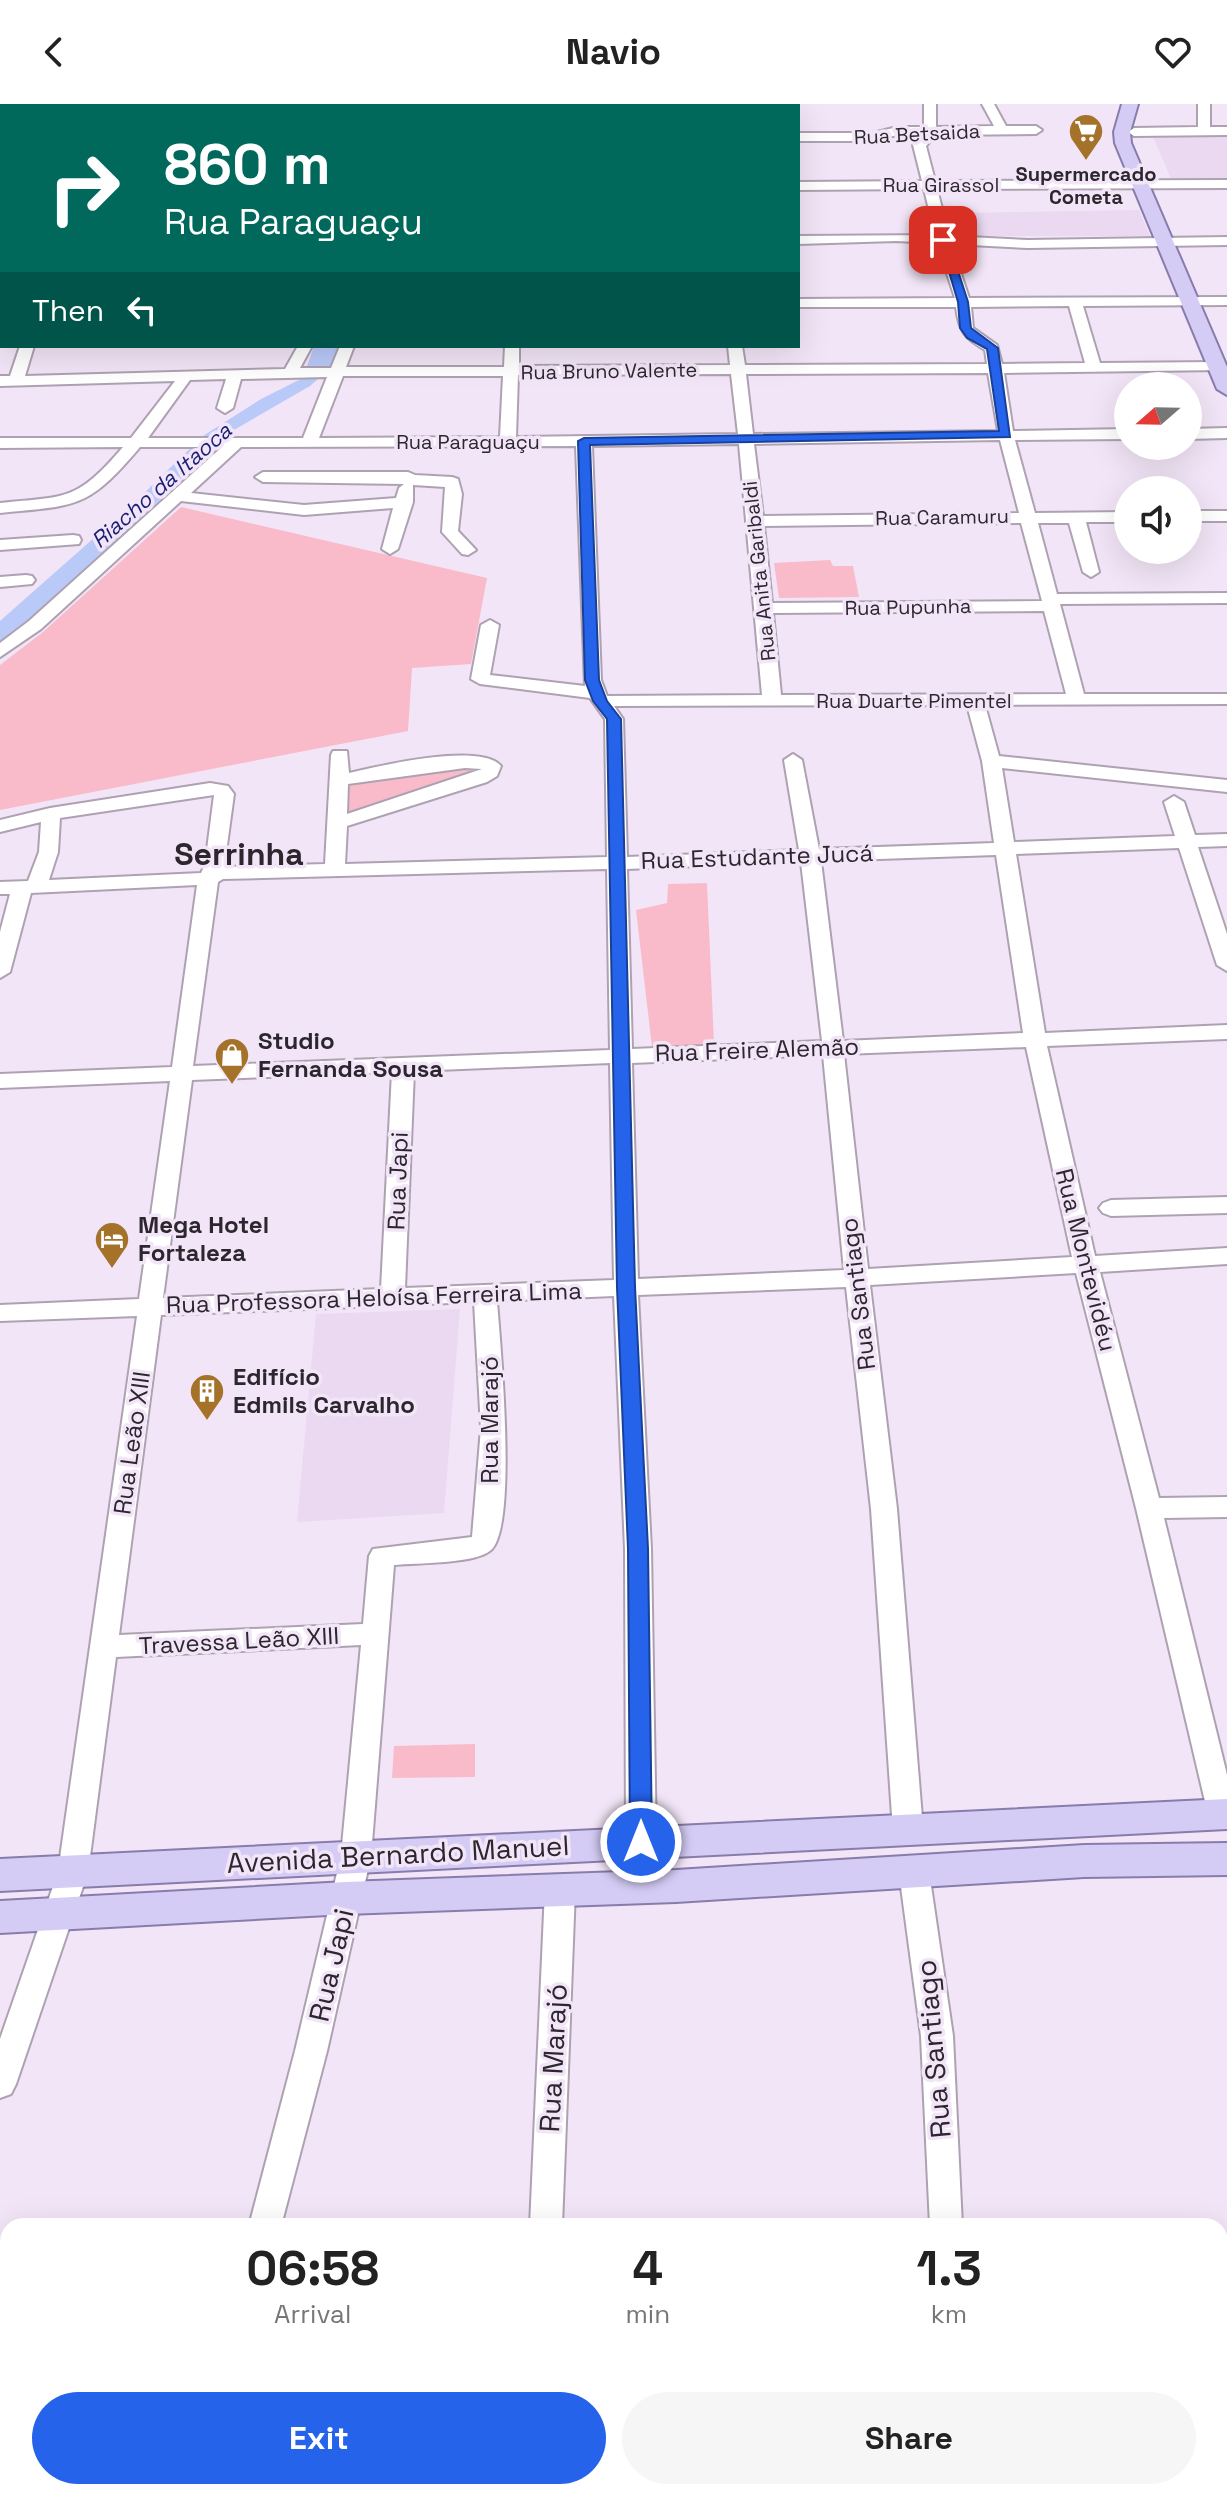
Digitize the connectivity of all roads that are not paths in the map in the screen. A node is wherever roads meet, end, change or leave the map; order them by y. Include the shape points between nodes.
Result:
1 (930, 104) edge
2 (988, 104) edge
3 (1130, 104) edge
4 (1143, 104) edge
5 (1204, 104) edge
6 (930, 130) junction
7 (1002, 130) junction
8 (1036, 130) dead end
9 (1204, 131) junction
10 (1227, 131) edge
11 (1134, 132) junction
12 (800, 137) edge
13 (1227, 184) edge
14 (929, 185) junction
15 (1146, 185) junction
16 (800, 186) edge
17 (800, 240) edge
18 (943, 240) junction
19 (1170, 241) junction
20 (1227, 241) edge
21 (1227, 301) edge
22 (963, 302) junction
23 (1075, 302) junction
24 (1197, 302) junction
25 (800, 303) edge
26 (26, 348) edge
27 (304, 348) edge
28 (346, 348) edge
29 (512, 348) edge
30 (735, 348) edge
31 (1222, 362) edge
32 (993, 368) junction
33 (1094, 368) junction
34 (737, 369) junction
35 (335, 372) junction
36 (511, 372) junction
37 (293, 373) junction
38 (235, 375) junction
39 (186, 376) junction
40 (8, 380) edge
41 (1227, 389) edge
42 (225, 408) dead end
43 (1227, 433) edge
44 (1114, 434) edge
45 (1202, 434) edge
46 (1006, 435) junction
47 (744, 440) junction
48 (310, 441) junction
49 (584, 441) junction
50 (414, 442) junction
51 (508, 442) junction
52 (0, 443) edge
53 (135, 443) junction
54 (231, 444) junction
55 (263, 477) dead end
56 (408, 479) junction
57 (177, 496) junction
58 (405, 502) junction
59 (0, 508) edge
60 (1202, 516) edge
61 (1227, 516) edge
62 (1029, 517) junction
63 (1076, 517) junction
64 (1114, 517) edge
65 (756, 521) junction
66 (73, 540) dead end
67 (0, 545) edge
68 (390, 549) dead end
69 (468, 550) dead end
70 (1091, 572) dead end
71 (26, 580) dead end
72 (0, 582) edge
73 (1227, 598) edge
74 (1052, 603) junction
75 (764, 608) junction
76 (490, 625) dead end
77 (0, 652) edge
78 (599, 697) junction
79 (1227, 699) edge
80 (772, 701) junction
81 (975, 701) junction
82 (1077, 701) junction
83 (340, 755) dead end
84 (793, 760) dead end
85 (991, 761) junction
86 (341, 780) junction
87 (1227, 786) edge
88 (1174, 802) dead end
89 (50, 814) junction
90 (337, 823) junction
91 (0, 826) edge
92 (1227, 840) edge
93 (1185, 842) junction
94 (1004, 850) junction
95 (810, 854) junction
96 (618, 863) junction
97 (335, 870) junction
98 (208, 879) junction
99 (28, 887) junction
100 (0, 888) edge
101 (1227, 965) edge
102 (0, 972) edge
103 (1227, 1032) edge
104 (1035, 1039) junction
105 (833, 1047) junction
106 (621, 1055) junction
107 (403, 1066) junction
108 (183, 1073) junction
109 (0, 1081) edge
110 (1227, 1205) edge
111 (1111, 1208) dead end
112 (1227, 1256) edge
113 (1088, 1265) junction
114 (857, 1278) junction
115 (626, 1287) junction
116 (485, 1294) junction
117 (393, 1297) junction
118 (151, 1307) junction
119 (0, 1313) edge
120 (1227, 1507) edge
121 (1149, 1508) junction
122 (382, 1556) joint
123 (375, 1634) junction
124 (104, 1647) junction
125 (1224, 1814) edge
126 (908, 1830) junction
127 (641, 1842) junction
128 (356, 1856) junction
129 (1227, 1859) edge
130 (73, 1872) junction
131 (914, 1872) junction
132 (0, 1875) edge
133 (560, 1890) junction
134 (346, 1898) junction
135 (59, 1915) junction
136 (0, 1917) edge
137 (0, 2084) edge
138 (267, 2218) edge
139 (546, 2218) edge
140 (946, 2218) edge

1 - 6 street
2 - 7 street
3 - 15 main road via 1123,143
4 - 11 main road
5 - 9 street
6 - 7 street, Rua Betsaida
6 - 12 street, Rua Betsaida
6 - 14 street via 919,145
7 - 8 street, Rua Betsaida
9 - 10 street
9 - 11 street
11 - 15 main road
13 - 15 street, Rua Girassol
14 - 15 street, Rua Girassol
14 - 16 street, Rua Girassol
14 - 18 street
15 - 19 main road
17 - 18 street
18 - 19 street
18 - 22 street
19 - 20 street
19 - 24 main road
21 - 24 street
22 - 23 street
22 - 25 street
22 - 32 street via 966,328 992,348
23 - 24 street
23 - 33 street
24 - 31 main road
26 - 40 street
27 - 37 street
28 - 35 street
29 - 36 street
30 - 34 street, Rua Anita Garibaldi
31 - 33 street, Rua Bruno Valente
31 - 41 main road
32 - 33 street, Rua Bruno Valente
32 - 34 street, Rua Bruno Valente
32 - 46 street
34 - 36 street, Rua Bruno Valente
34 - 47 street, Rua Anita Garibaldi
35 - 36 street, Rua Bruno Valente
35 - 37 street, Rua Bruno Valente
35 - 48 street
36 - 51 street
37 - 38 street, Rua Bruno Valente
38 - 39 street, Rua Bruno Valente
38 - 42 street
39 - 40 street, Rua Bruno Valente
39 - 53 street
43 - 45 street
44 - 46 street, Rua Paraguaçu
46 - 47 street, Rua Paraguaçu
46 - 62 street
47 - 49 street, Rua Paraguaçu
47 - 65 street, Rua Anita Garibaldi
48 - 50 street, Rua Paraguaçu
48 - 54 street, Rua Paraguaçu
49 - 51 street, Rua Paraguaçu
49 - 78 street via 589,654
50 - 51 street, Rua Paraguaçu
50 - 56 street
52 - 53 street, Rua Paraguaçu
53 - 54 street, Rua Paraguaçu
53 - 59 street via 82,496
54 - 57 street
55 - 56 street
56 - 58 street
56 - 69 street via 452,482 450,532
57 - 58 street via 304,510
57 - 77 street
58 - 68 street
60 - 61 street
62 - 63 street, Rua Caramuru
62 - 65 street, Rua Caramuru
62 - 74 street
63 - 64 street, Rua Caramuru
63 - 70 street
65 - 75 street, Rua Anita Garibaldi
66 - 67 street
71 - 72 street
73 - 74 street, Rua Pupunha
74 - 75 street, Rua Pupunha
74 - 82 street
75 - 80 street, Rua Anita Garibaldi
76 - 78 street, Rua Duarte Pimentel via 480,679
78 - 80 street, Rua Duarte Pimentel
78 - 96 street via 614,719
79 - 82 street, Rua Duarte Pimentel
80 - 81 street, Rua Duarte Pimentel
81 - 82 street, Rua Duarte Pimentel
81 - 85 street, Rua Montevidéu
83 - 86 street
84 - 95 street, Rua Santiago
85 - 87 street
85 - 94 street, Rua Montevidéu
86 - 90 street
86 - 90 street via 408,767 474,761 492,766 480,778
88 - 93 street
89 - 91 street
89 - 98 street, Rua Leão XIII via 221,790 215,865
89 - 99 street via 42,874
90 - 97 street
92 - 93 street, Rua Estudante Jucá
93 - 94 street, Rua Estudante Jucá
93 - 101 street
94 - 95 street, Rua Estudante Jucá
94 - 104 street, Rua Montevidéu
95 - 96 street, Rua Estudante Jucá
95 - 105 street, Rua Santiago
96 - 97 street, Rua Estudante Jucá
96 - 106 street
97 - 98 street, Rua Estudante Jucá via 219,873
98 - 99 street, Rua Estudante Jucá
98 - 108 street, Rua Leão XIII
99 - 100 street, Rua Estudante Jucá
99 - 102 street
103 - 104 street, Rua Freire Alemão
104 - 105 street, Rua Freire Alemão
104 - 113 street, Rua Montevidéu
105 - 106 street, Rua Freire Alemão
105 - 114 street, Rua Santiago
106 - 107 street, Rua Freire Alemão
106 - 115 street
107 - 108 street, Rua Freire Alemão
107 - 117 street, Rua Japi
108 - 109 street, Rua Freire Alemão
108 - 118 street, Rua Leão XIII
110 - 111 street
112 - 113 street, Rua Professora Heloísa Ferreira Lima
113 - 114 street, Rua Professora Heloísa Ferreira Lima
113 - 121 street, Rua Montevidéu
114 - 115 street, Rua Professora Heloísa Ferreira Lima
114 - 126 street, Rua Santiago via 884,1509
115 - 116 street, Rua Professora Heloísa Ferreira Lima
115 - 127 street via 638,1549
116 - 117 street, Rua Professora Heloísa Ferreira Lima
116 - 122 street, Rua Marajó via 494,1428 487,1535 470,1548
117 - 118 street, Rua Professora Heloísa Ferreira Lima
118 - 119 street, Rua Professora Heloísa Ferreira Lima
118 - 124 street, Rua Leão XIII
120 - 121 street
121 - 125 street, Rua Montevidéu
122 - 123 street, Rua Japi
123 - 124 street, Travessa Leão XIII
123 - 128 street, Rua Japi
124 - 130 street, Rua Leão XIII
125 - 126 main road, Avenida Bernardo Manuel
126 - 127 main road, Avenida Bernardo Manuel
127 - 128 main road, Avenida Bernardo Manuel
128 - 130 main road, Avenida Bernardo Manuel
128 - 134 street, Rua Japi
129 - 131 main road, Avenida Bernardo Manuel
130 - 132 main road, Avenida Bernardo Manuel
130 - 135 street, Rua Leão XIII
131 - 133 main road, Avenida Bernardo Manuel
131 - 140 street, Rua Santiago via 937,2036
133 - 134 main road, Avenida Bernardo Manuel
133 - 139 street, Rua Marajó
134 - 135 main road, Avenida Bernardo Manuel
134 - 138 street, Rua Japi
135 - 136 main road, Avenida Bernardo Manuel
135 - 137 street, Rua Leão XIII

